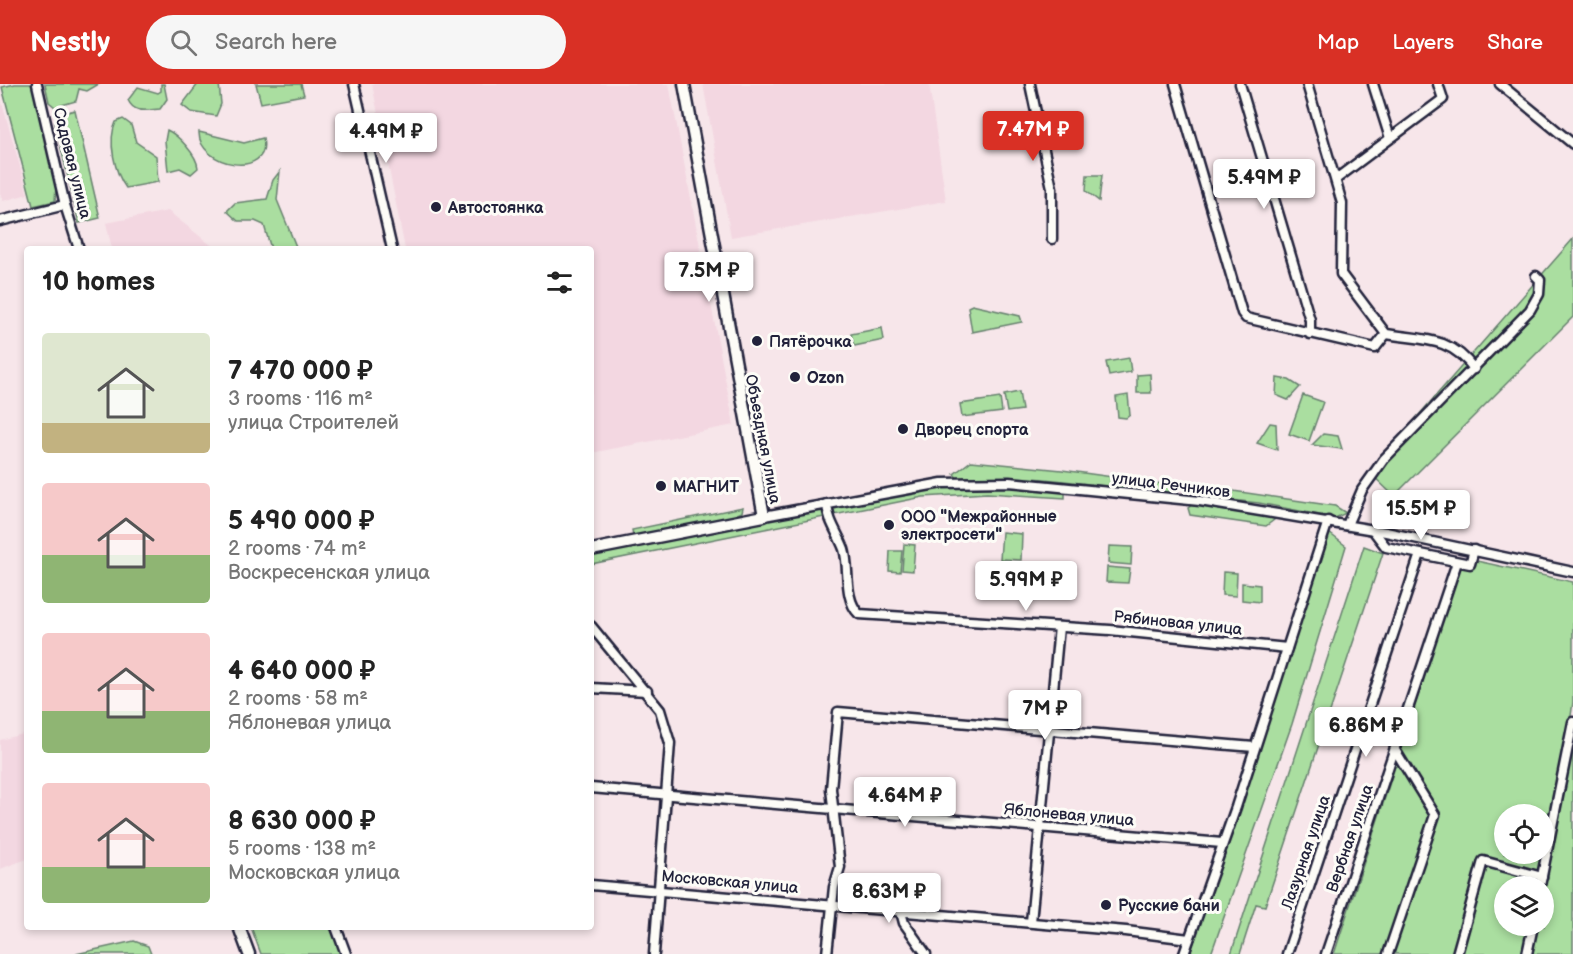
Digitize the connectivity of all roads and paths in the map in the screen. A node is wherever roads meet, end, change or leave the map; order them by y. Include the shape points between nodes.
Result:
1 (37, 84) edge
2 (354, 84) edge
3 (684, 84) edge
4 (1030, 84) edge
5 (1175, 84) edge
6 (1240, 84) edge
7 (1307, 84) edge
8 (1373, 84) edge
9 (1438, 84) edge
10 (1500, 84) edge
11 (1390, 138) junction
12 (1573, 144) edge
13 (1336, 179) junction
14 (65, 205) junction
15 (0, 221) edge
16 (1052, 239) dead end
17 (78, 246) edge
18 (391, 246) edge
19 (1536, 276) dead end
20 (1310, 334) junction
21 (1386, 334) junction
22 (1474, 369) junction
23 (827, 504) junction
24 (764, 516) junction
25 (1328, 522) junction
26 (1347, 525) junction
27 (1373, 530) junction
28 (594, 549) edge
29 (1474, 550) junction
30 (1420, 554) junction
31 (1457, 562) junction
32 (1573, 572) edge
33 (1059, 627) junction
34 (594, 629) edge
35 (1287, 648) junction
36 (594, 688) edge
37 (647, 691) junction
38 (1573, 722) edge
39 (1049, 728) junction
40 (1254, 747) junction
41 (1395, 750) junction
42 (594, 788) edge
43 (667, 794) junction
44 (836, 810) junction
45 (1039, 826) junction
46 (1222, 843) junction
47 (1524, 876) edge
48 (1542, 876) edge
49 (594, 885) edge
50 (659, 890) junction
51 (832, 906) junction
52 (902, 912) junction
53 (1031, 922) junction
54 (240, 930) edge
55 (337, 930) edge
56 (1531, 936) edge
57 (1189, 939) junction
58 (249, 954) edge
59 (346, 954) edge
60 (654, 954) edge
61 (827, 954) edge
62 (926, 954) edge
63 (1184, 954) edge
64 (1287, 954) edge
65 (1326, 954) edge
66 (1388, 954) edge
67 (1457, 954) edge
68 (1527, 954) edge

1 - 14 street, Садовая улица
2 - 18 street
3 - 24 main road, Объездная улица
4 - 16 street via 1052,188
5 - 20 street via 1242,312 1246,318
6 - 20 street via 1310,320
7 - 13 street
8 - 11 street
9 - 11 street via 1443,99
10 - 12 street
11 - 13 street
13 - 21 street via 1342,203 1341,274
14 - 15 street
14 - 17 street, Садовая улица
19 - 22 street via 1540,286 1530,310
20 - 21 street via 1375,348
21 - 22 street via 1446,344 1463,353
22 - 26 street via 1384,459 1366,484
23 - 24 street, улица Речников
23 - 25 street, улица Речников via 980,480 1200,501
23 - 33 street, Рябиновая улица via 829,519 844,548 847,577 859,614
24 - 28 main road
25 - 26 street, улица Речников
25 - 35 street
26 - 27 street, улица Речников
27 - 29 street, улица Речников
27 - 30 street via 1386,547
29 - 31 street via 1470,564
29 - 32 street, улица Речников
30 - 31 street
30 - 64 street, Лазурная улица
31 - 41 street, Вербная улица
33 - 35 street, Рябиновая улица
33 - 39 street
34 - 37 street
35 - 40 street
36 - 37 street
37 - 43 street via 668,732 671,758
38 - 48 street
39 - 40 street
39 - 44 street via 838,712 831,789
39 - 45 street
40 - 46 street
41 - 65 street, Вербная улица
41 - 66 street via 1435,815
42 - 43 street, Яблоневая улица
43 - 44 street, Яблоневая улица
43 - 50 street
44 - 45 street, Яблоневая улица
44 - 51 street via 840,867
45 - 46 street, Яблоневая улица
45 - 53 street
46 - 57 street
47 - 67 street via 1483,861
49 - 50 street, Московская улица
50 - 51 street, Московская улица
50 - 60 street
51 - 52 street, Московская улица
51 - 61 street
52 - 53 street, Московская улица
52 - 62 street via 904,923
53 - 57 street, Московская улица
54 - 58 main road
55 - 59 street
56 - 68 street
57 - 63 street

